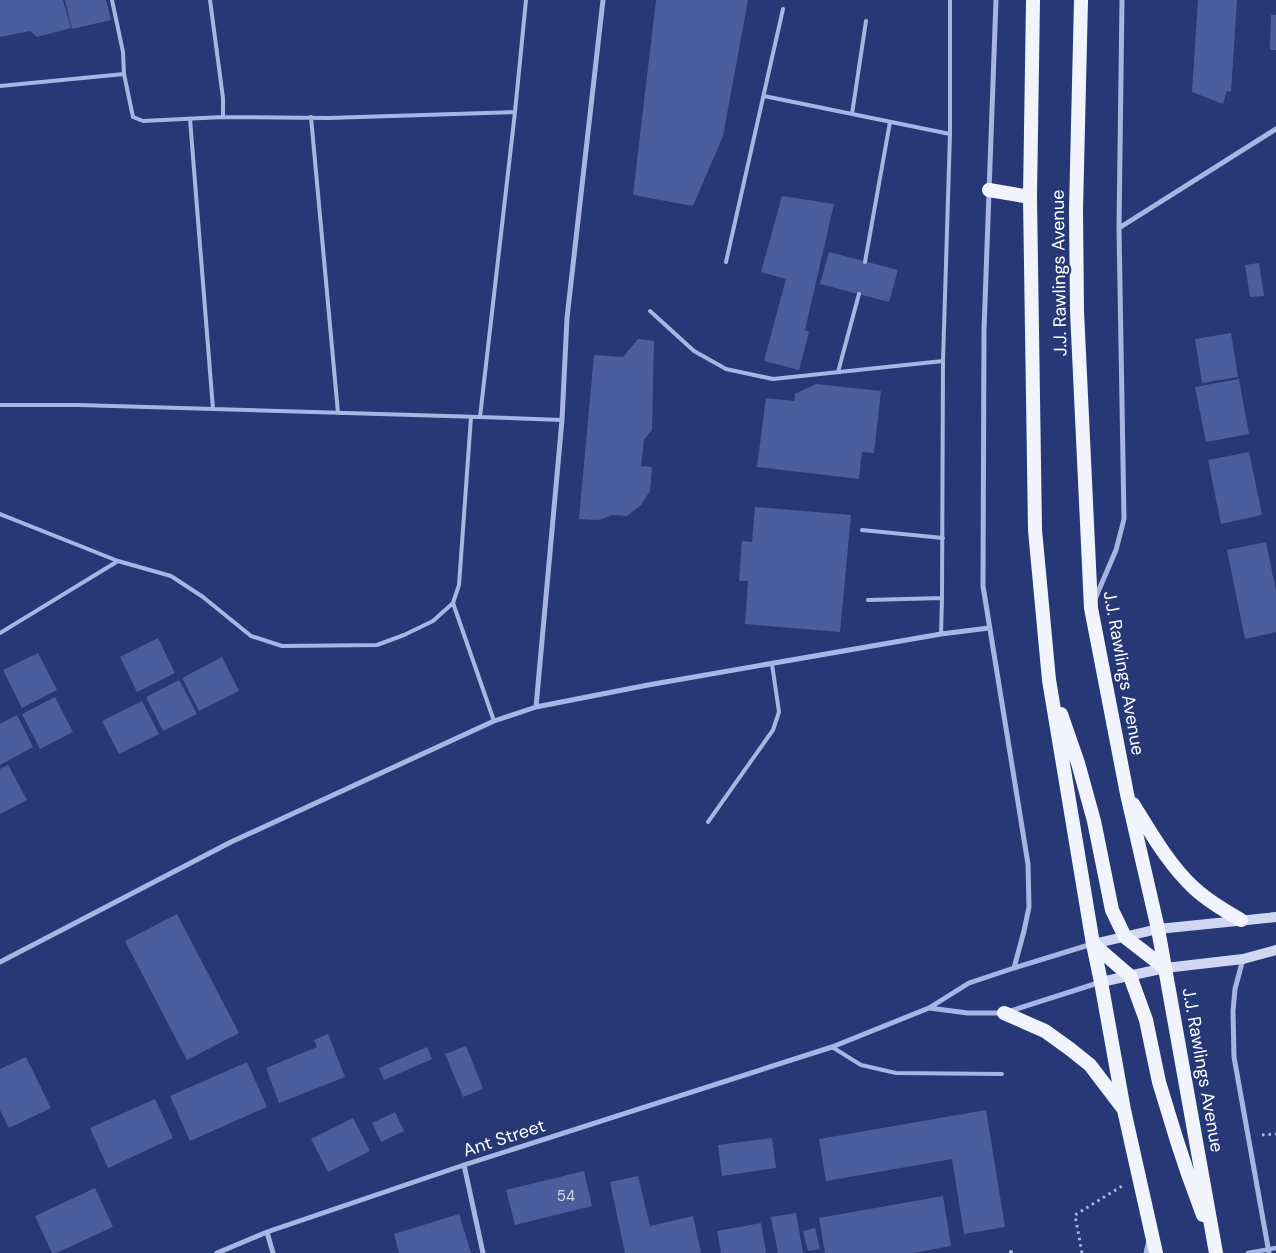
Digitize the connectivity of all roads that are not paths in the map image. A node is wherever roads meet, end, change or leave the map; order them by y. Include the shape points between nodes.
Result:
1 (112, 0) edge
2 (210, 0) edge
3 (526, 0) edge
4 (603, 0) edge
5 (950, 0) edge
6 (996, 0) edge
7 (1033, 0) edge
8 (1081, 0) edge
9 (1122, 0) edge
10 (783, 9) dead end
11 (866, 21) dead end
12 (124, 74) junction
13 (0, 86) edge
14 (764, 96) junction
15 (515, 112) junction
16 (852, 114) junction
17 (223, 117) junction
18 (311, 117) junction
19 (190, 119) junction
20 (890, 122) junction
21 (1276, 129) edge
22 (950, 134) junction
23 (989, 190) junction
24 (1030, 197) junction
25 (1119, 228) junction
26 (726, 262) dead end
27 (865, 262) dead end
28 (859, 294) dead end
29 (650, 311) dead end
30 (943, 361) junction
31 (838, 372) junction
32 (0, 405) edge
33 (213, 409) junction
34 (338, 413) junction
35 (471, 417) junction
36 (480, 418) junction
37 (562, 420) junction
38 (0, 514) edge
39 (862, 530) dead end
40 (943, 538) junction
41 (118, 561) junction
42 (942, 598) junction
43 (868, 600) dead end
44 (453, 603) junction
45 (1091, 608) junction
46 (989, 628) junction
47 (0, 633) edge
48 (940, 634) junction
49 (772, 664) junction
50 (1049, 680) junction
51 (536, 707) junction
52 (494, 721) junction
53 (1127, 794) junction
54 (708, 822) dead end
55 (1276, 917) edge
56 (1241, 920) junction
57 (1158, 929) junction
58 (1125, 937) junction
59 (1093, 944) junction
60 (1276, 950) edge
61 (1243, 959) junction
62 (0, 962) edge
63 (1014, 968) junction
64 (1165, 968) junction
65 (1130, 976) junction
66 (1101, 982) junction
67 (929, 1008) junction
68 (1004, 1013) junction
69 (832, 1047) junction
70 (1002, 1074) dead end
71 (1124, 1110) junction
72 (464, 1165) junction
73 (1151, 1230) junction
74 (267, 1232) junction
75 (1276, 1248) edge
76 (1216, 1250) edge
77 (217, 1253) edge
78 (273, 1253) edge
79 (483, 1253) edge
80 (1146, 1253) edge
81 (1156, 1253) edge
82 (1248, 1253) edge
83 (1269, 1253) edge

1 - 12 lane via 123,52
2 - 17 lane
3 - 15 lane
4 - 37 street via 567,318
5 - 22 lane
6 - 23 street
7 - 24 highway, J.J. Rawlings Avenue
8 - 45 highway, J.J. Rawlings Avenue via 1077,311
9 - 25 street
10 - 14 lane
11 - 16 lane
12 - 13 lane
12 - 19 lane via 133,117 143,121
14 - 16 lane
14 - 26 lane
15 - 18 lane
15 - 36 lane
16 - 20 lane
17 - 18 lane
17 - 19 lane
18 - 34 lane
19 - 33 lane
20 - 22 lane
20 - 27 lane
21 - 25 street
22 - 30 lane
23 - 24 highway
23 - 46 street via 984,330 983,586
24 - 50 highway, J.J. Rawlings Avenue via 1035,530
25 - 45 street via 1124,519 1116,550
28 - 31 lane
29 - 31 lane via 694,351 726,369 773,379
30 - 31 lane
30 - 40 lane
32 - 33 lane
33 - 34 lane
34 - 35 lane
35 - 36 lane
35 - 44 lane via 459,585
36 - 37 lane
37 - 51 street
38 - 41 lane
39 - 40 lane
40 - 42 lane
41 - 44 lane via 171,576 203,597 250,636 282,646 377,645 433,621
41 - 47 lane
42 - 43 lane
42 - 48 lane
44 - 52 lane
45 - 53 highway, J.J. Rawlings Avenue
46 - 48 street
46 - 63 street via 1028,864 1029,907
48 - 49 street
49 - 51 street
49 - 54 lane via 779,712 773,730
50 - 58 highway via 1094,821 1112,910
50 - 59 highway, J.J. Rawlings Avenue
51 - 52 street
52 - 62 street via 230,842
53 - 56 highway via 1166,856 1193,888
53 - 57 highway, J.J. Rawlings Avenue
55 - 56 main road
56 - 57 main road
57 - 58 main road
57 - 64 highway, J.J. Rawlings Avenue
58 - 59 main road
58 - 64 highway
59 - 63 street, Ant Street
59 - 65 highway
59 - 66 highway, J.J. Rawlings Avenue
60 - 61 main road
61 - 64 main road
61 - 83 street via 1235,989 1234,1057
63 - 67 street, Ant Street via 969,983
64 - 65 main road
64 - 76 highway, J.J. Rawlings Avenue
65 - 66 main road
65 - 76 highway via 1146,1020 1182,1157
66 - 68 street
66 - 71 highway, J.J. Rawlings Avenue
67 - 68 street
67 - 69 street, Ant Street
68 - 71 highway via 1045,1031 1070,1048 1090,1065
69 - 70 lane via 861,1065 896,1073
69 - 72 street, Ant Street
71 - 73 highway, J.J. Rawlings Avenue
72 - 74 street, Ant Street
72 - 79 street
73 - 80 street
73 - 81 highway, J.J. Rawlings Avenue
74 - 77 street, Ant Street
74 - 78 street
75 - 82 street, bridge

